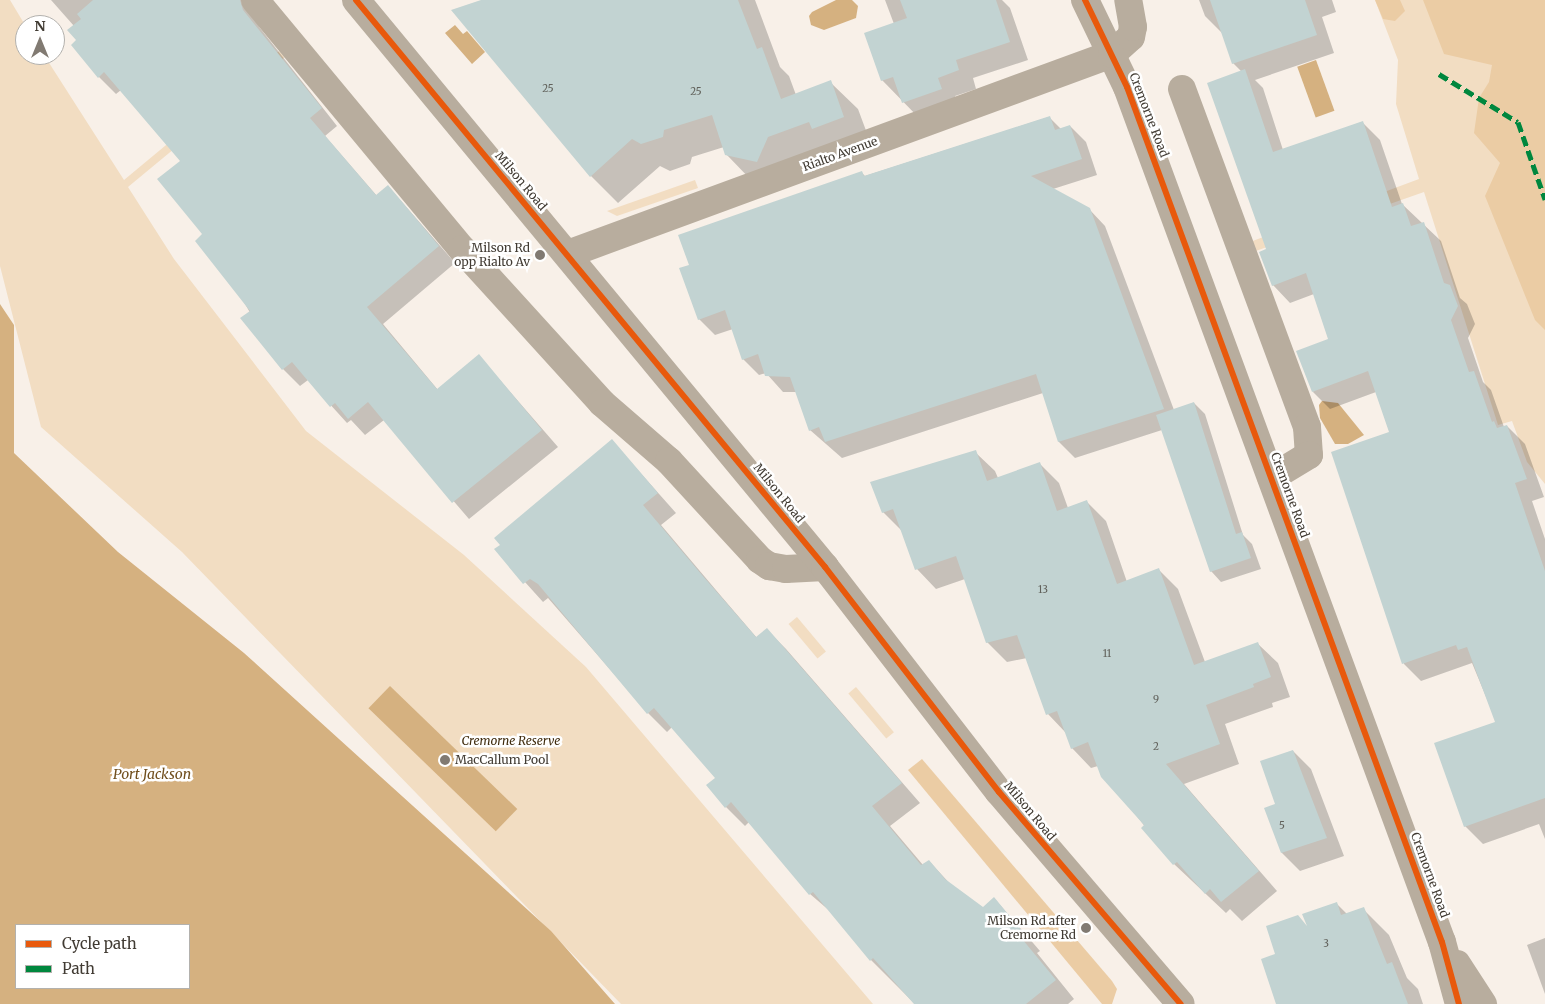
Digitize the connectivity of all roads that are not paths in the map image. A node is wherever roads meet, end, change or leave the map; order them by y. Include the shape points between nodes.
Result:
1 (255, 0) edge
2 (356, 0) edge
3 (1085, 0) edge
4 (1128, 0) edge
5 (1112, 54) junction
6 (1182, 89) dead end
7 (568, 254) junction
8 (1271, 478) junction
9 (825, 567) junction
10 (1442, 942) junction
11 (1181, 1004) edge
12 (1459, 1004) edge
13 (1483, 1004) edge

1 - 9 street via 462,249 602,403 670,461 760,560 769,566 786,569
2 - 7 street, Milson Road
3 - 5 street, Cremorne Road
4 - 5 street via 1133,26 1131,37
5 - 7 street, Rialto Avenue
5 - 8 street, Cremorne Road
6 - 8 street via 1306,427 1309,455
7 - 9 street, Milson Road
8 - 10 street, Cremorne Road
9 - 11 street, Milson Road via 999,792
10 - 12 street, Cremorne Road
10 - 13 street

